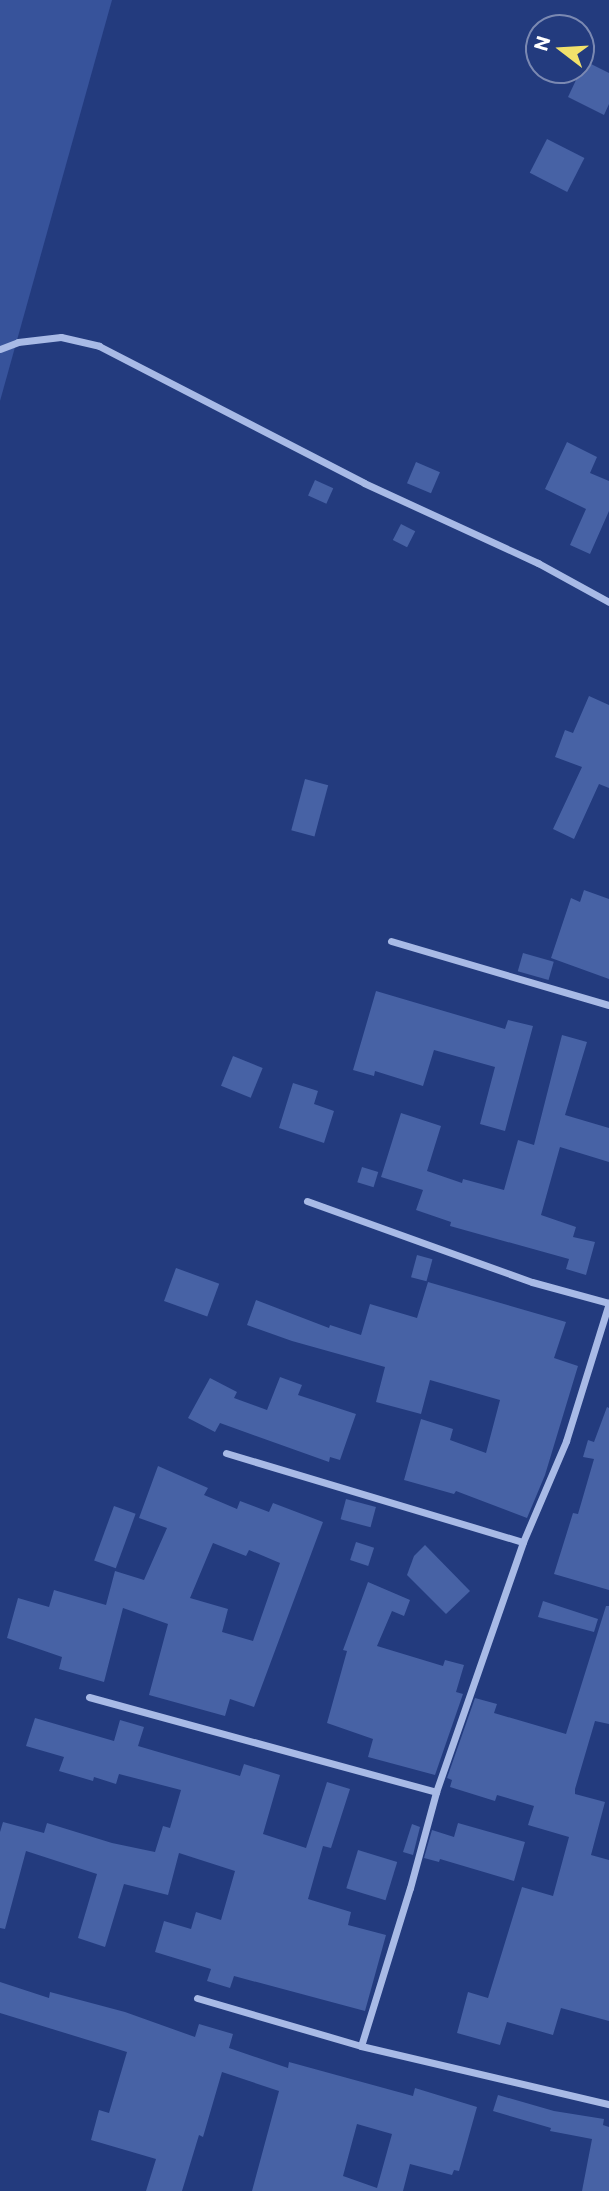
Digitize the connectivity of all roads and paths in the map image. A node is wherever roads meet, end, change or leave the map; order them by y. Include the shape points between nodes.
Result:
1 (0, 349) edge
2 (609, 602) edge
3 (391, 941) dead end
4 (609, 1005) edge
5 (307, 1201) dead end
6 (226, 1453) dead end
7 (523, 1542) junction
8 (89, 1698) dead end
9 (436, 1792) junction
10 (197, 1998) dead end
11 (361, 2046) junction
12 (609, 2104) edge

1 - 2 street via 61,337 99,346 364,483 538,563
3 - 4 street
5 - 7 street via 532,1282 609,1303 566,1441
6 - 7 street
7 - 9 street
8 - 9 street
9 - 11 street
10 - 11 street
11 - 12 street

